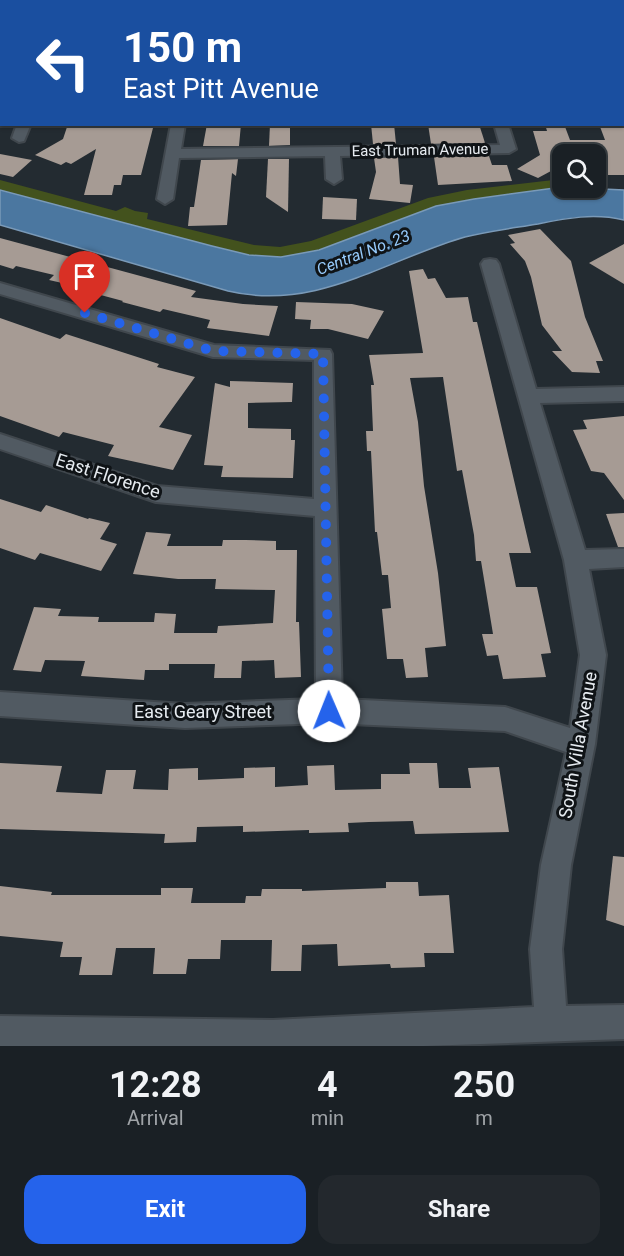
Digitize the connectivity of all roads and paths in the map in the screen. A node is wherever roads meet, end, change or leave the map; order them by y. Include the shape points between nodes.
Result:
1 (178, 126) edge
2 (502, 126) edge
3 (332, 152) junction
4 (173, 154) junction
5 (334, 179) dead end
6 (165, 199) dead end
7 (489, 264) dead end
8 (0, 288) edge
9 (624, 394) edge
10 (528, 396) junction
11 (0, 441) edge
12 (326, 509) junction
13 (624, 558) edge
14 (576, 560) junction
15 (0, 704) edge
16 (329, 711) junction
17 (581, 744) junction
18 (624, 1022) edge
19 (550, 1023) junction
20 (0, 1034) edge

1 - 4 street
2 - 3 street, East Truman Avenue via 509,149
3 - 4 street, East Truman Avenue
3 - 5 street, East Truman Avenue
4 - 6 street
7 - 10 street, South Villa Avenue
8 - 12 street via 213,351 323,354
9 - 10 street
10 - 14 street, South Villa Avenue
11 - 12 street, East Florence via 156,494
12 - 16 street
13 - 14 street
14 - 17 street, South Villa Avenue via 593,655
15 - 16 street, East Geary Street via 185,716
16 - 17 street, East Geary Street via 505,719
17 - 19 street, South Villa Avenue via 556,865 546,949
18 - 19 street
19 - 20 street via 273,1037

